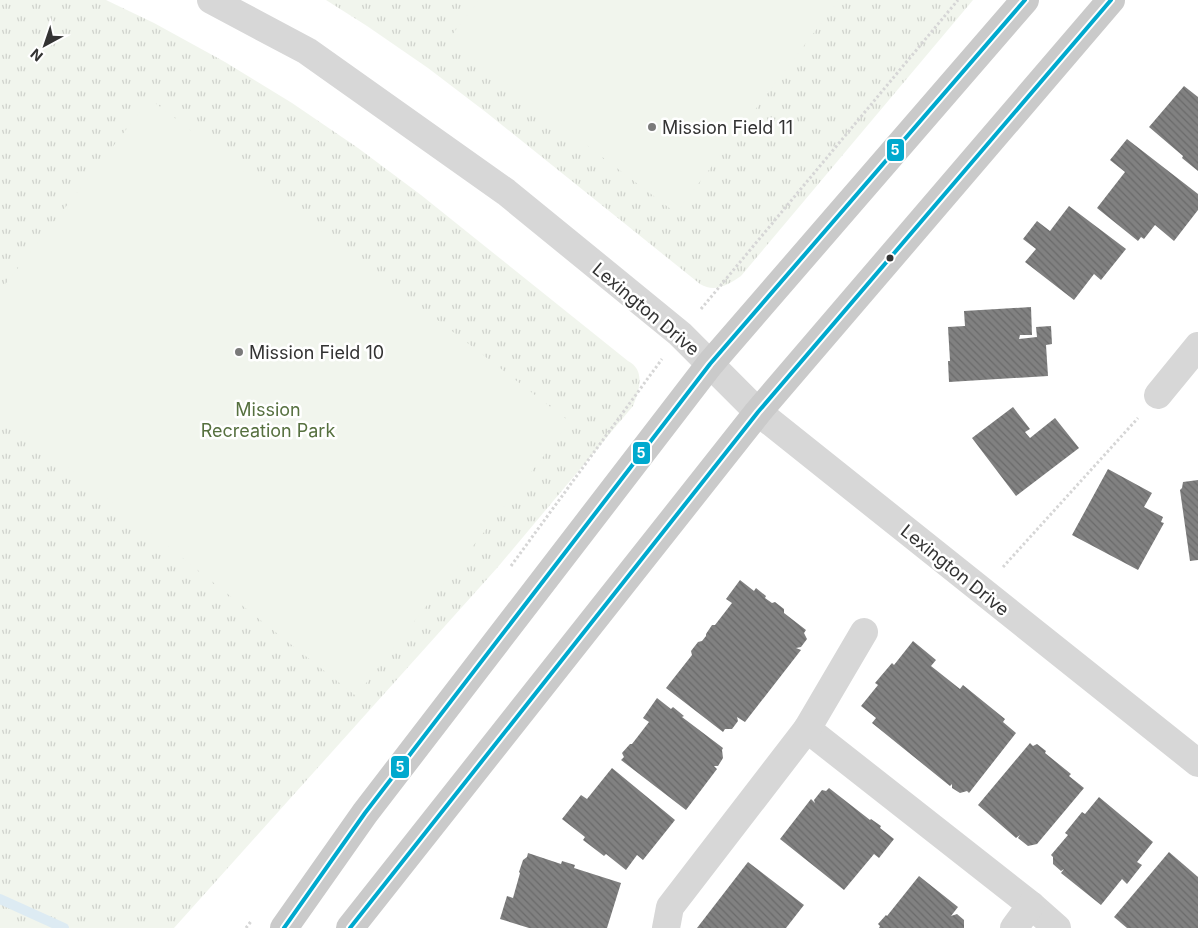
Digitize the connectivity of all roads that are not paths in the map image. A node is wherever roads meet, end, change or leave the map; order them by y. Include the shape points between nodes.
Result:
1 (210, 0) edge
2 (1025, 0) edge
3 (1111, 0) edge
4 (1198, 346) edge
5 (710, 364) junction
6 (1158, 395) road end
7 (758, 412) junction
8 (864, 632) dead end
9 (807, 729) junction
10 (1198, 763) edge
11 (1031, 905) junction
12 (284, 928) edge
13 (350, 928) edge
14 (666, 928) edge
15 (1014, 928) edge
16 (1057, 928) edge

1 - 5 street, Lexington Drive via 307,51 506,192 680,334
2 - 5 main road
3 - 7 main road
4 - 6 street
5 - 7 street, Lexington Drive
5 - 12 main road via 365,813
7 - 10 street, Lexington Drive
7 - 13 main road
8 - 9 street
9 - 11 street
9 - 14 street via 670,907
11 - 15 street
11 - 16 street

